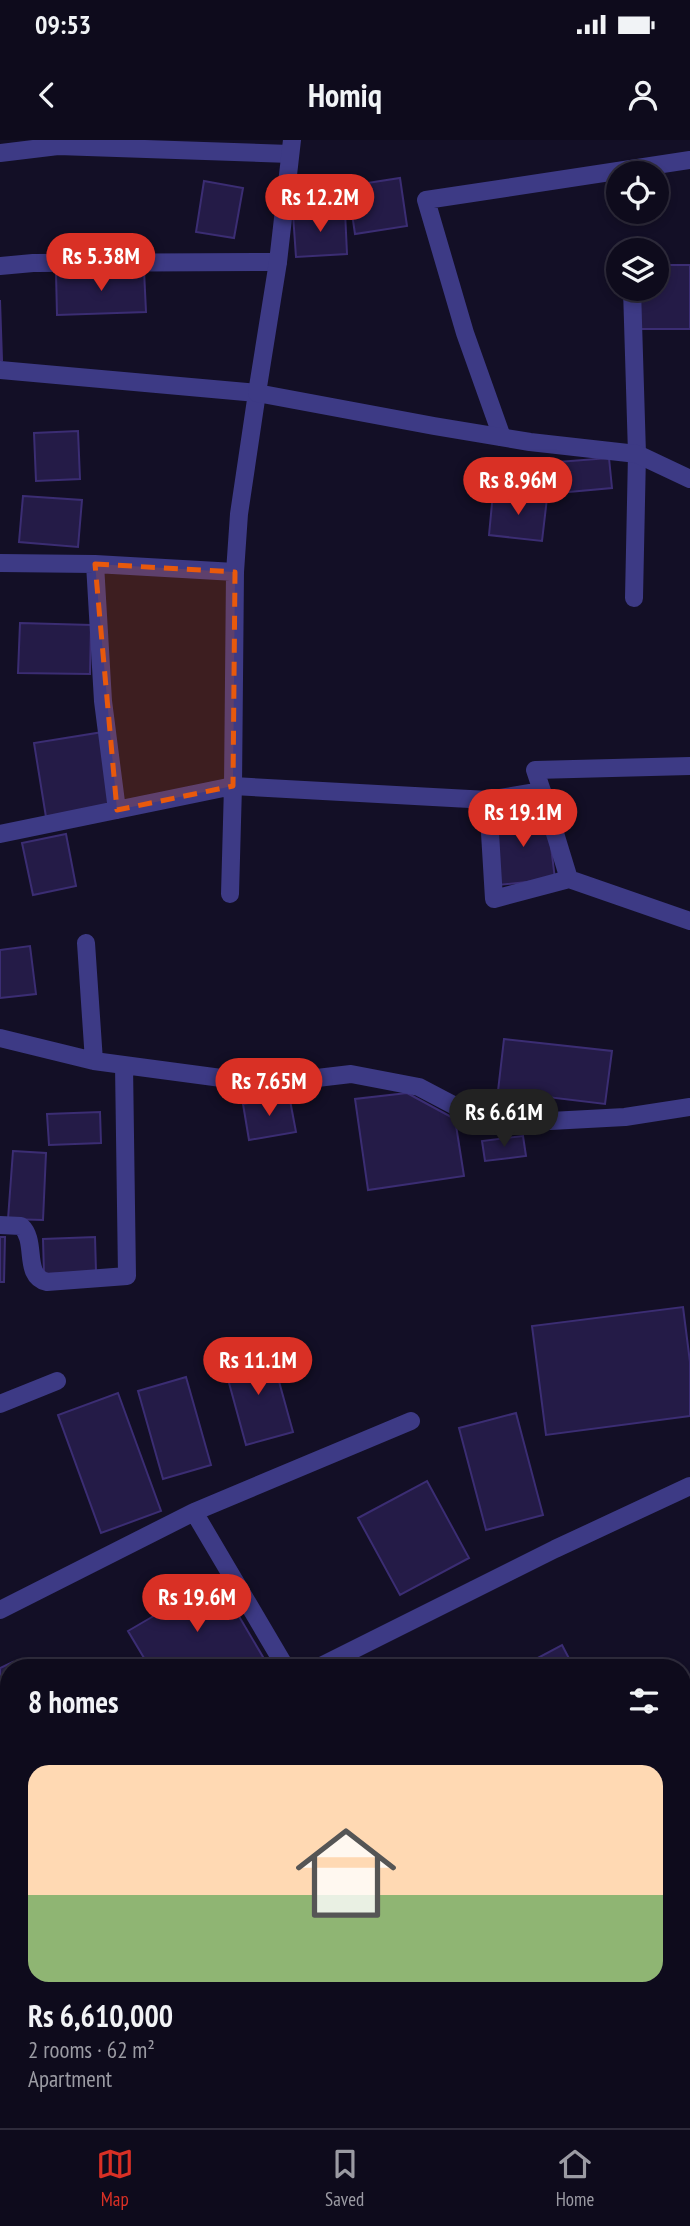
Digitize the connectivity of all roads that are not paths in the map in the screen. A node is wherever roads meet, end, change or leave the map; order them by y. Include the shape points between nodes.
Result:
1 (291, 147) edge
2 (0, 153) edge
3 (690, 160) edge
4 (278, 262) junction
5 (0, 266) edge
6 (632, 301) edge
7 (0, 370) edge
8 (257, 393) junction
9 (502, 437) junction
10 (637, 454) junction
11 (690, 479) edge
12 (0, 563) edge
13 (95, 564) junction
14 (235, 572) junction
15 (634, 598) dead end
16 (690, 766) edge
17 (233, 786) junction
18 (542, 792) junction
19 (488, 800) junction
20 (117, 810) junction
21 (0, 834) edge
22 (569, 879) junction
23 (230, 894) dead end
24 (690, 921) edge
25 (86, 943) dead end
26 (0, 1038) edge
27 (94, 1061) junction
28 (124, 1065) junction
29 (690, 1107) edge
30 (0, 1225) edge
31 (57, 1381) dead end
32 (0, 1404) edge
33 (411, 1421) dead end
34 (690, 1486) edge
35 (194, 1512) junction
36 (0, 1610) edge
37 (281, 1659) edge
38 (335, 1659) edge

1 - 2 street via 58,145
1 - 4 street
3 - 9 street via 426,200
4 - 5 street
4 - 8 street
6 - 10 street
7 - 8 street
8 - 9 street
8 - 14 street
9 - 10 street
10 - 11 street
10 - 15 street
12 - 13 street
13 - 14 street
13 - 20 street via 103,701
14 - 17 street
16 - 18 street via 535,769
17 - 19 street
17 - 20 street
17 - 23 street
18 - 19 street
18 - 22 street
19 - 22 street via 494,899
20 - 21 street
22 - 24 street
25 - 27 street
26 - 27 street
27 - 28 street
28 - 29 street via 266,1084 351,1074 419,1087 476,1117 513,1123 625,1117
28 - 30 street via 127,1276 38,1280 29,1234 21,1226
31 - 32 street
33 - 35 street
34 - 38 street
35 - 36 street
35 - 37 street

